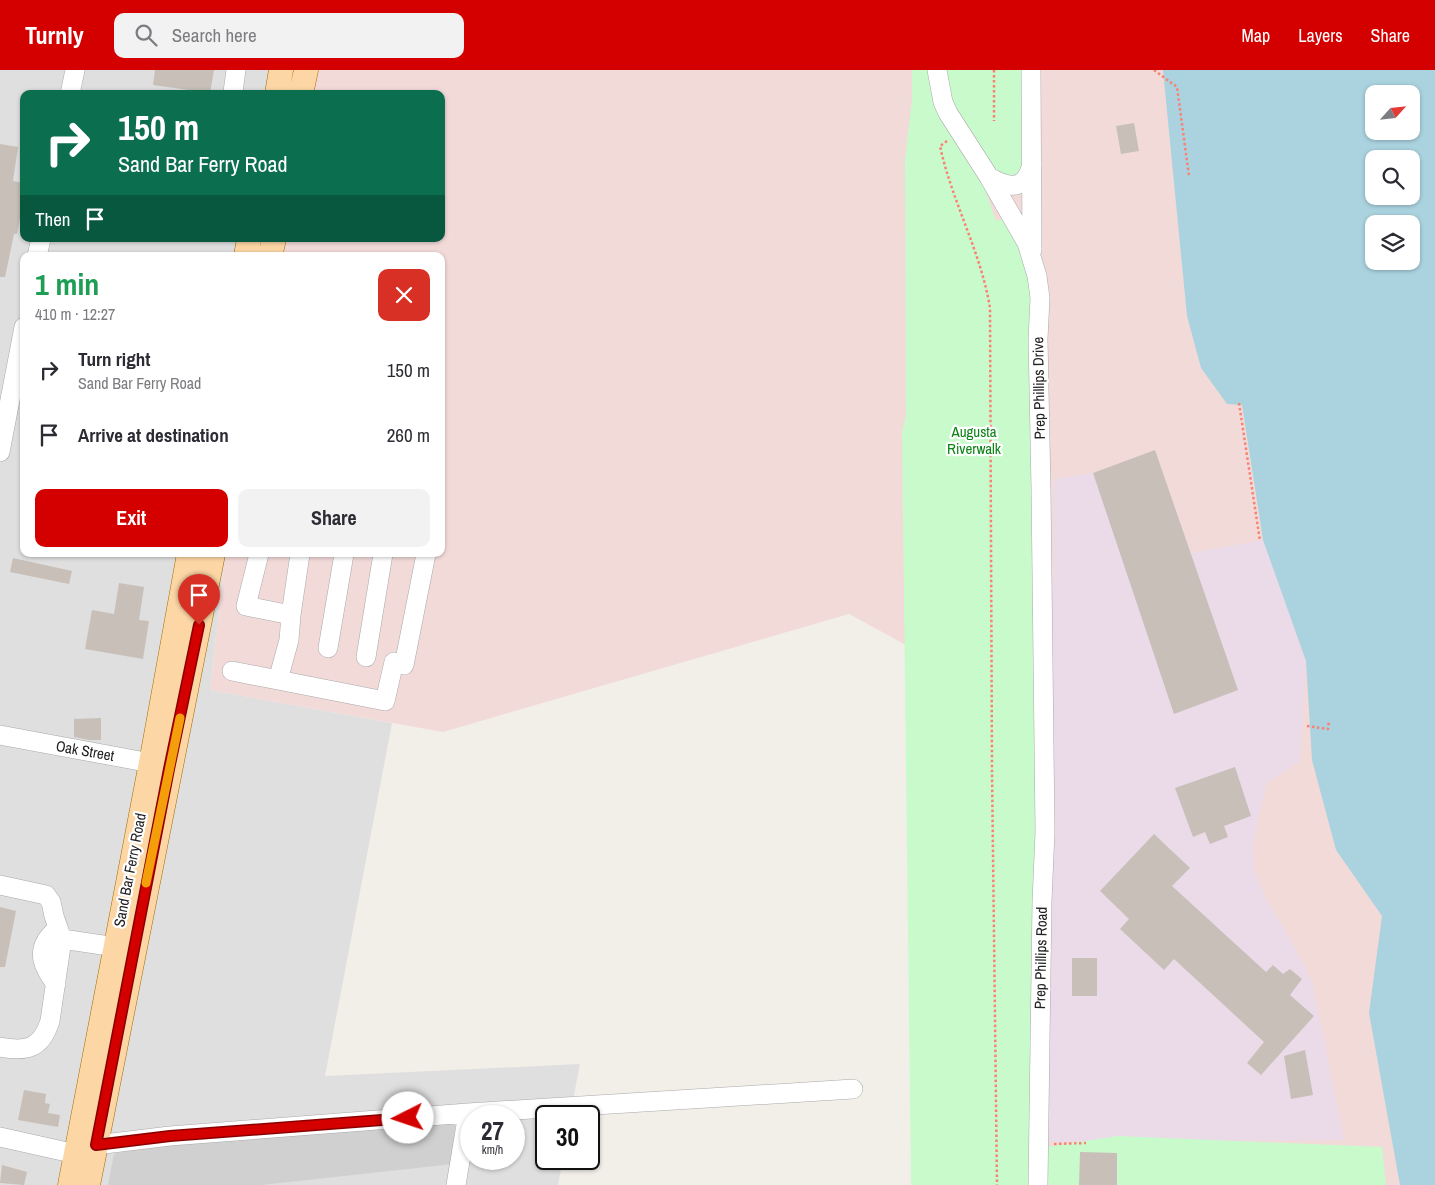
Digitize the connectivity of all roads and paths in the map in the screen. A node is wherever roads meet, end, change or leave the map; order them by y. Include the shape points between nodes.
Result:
1 (75, 70) edge
2 (236, 70) edge
3 (281, 70) edge
4 (306, 70) edge
5 (937, 70) edge
6 (994, 70) edge
7 (1031, 70) edge
8 (1154, 70) edge
9 (71, 90) edge
10 (233, 90) edge
11 (278, 90) edge
12 (302, 90) edge
13 (994, 121) dead end
14 (959, 131) junction
15 (1032, 160) junction
16 (1188, 176) dead end
17 (989, 177) junction
18 (1032, 256) junction
19 (20, 348) edge
20 (1240, 403) dead end
21 (0, 452) edge
22 (1260, 541) dead end
23 (188, 557) edge
24 (212, 557) edge
25 (258, 557) edge
26 (300, 557) edge
27 (343, 557) edge
28 (383, 557) edge
29 (425, 557) edge
30 (292, 615) junction
31 (176, 623) junction
32 (199, 625) junction
33 (328, 648) dead end
34 (366, 657) dead end
35 (232, 671) dead end
36 (278, 680) junction
37 (1329, 722) dead end
38 (1307, 726) dead end
39 (1044, 732) joint
40 (0, 736) edge
41 (160, 766) junction
42 (0, 886) edge
43 (60, 933) junction
44 (116, 947) junction
45 (0, 1047) edge
46 (853, 1089) dead end
47 (525, 1109) edge
48 (460, 1114) edge
49 (0, 1138) edge
50 (1038, 1144) junction
51 (1086, 1144) dead end
52 (86, 1150) junction
53 (460, 1161) edge
54 (70, 1185) edge
55 (88, 1185) edge
56 (456, 1185) edge
57 (997, 1185) edge
58 (1038, 1185) edge

1 - 9 street
2 - 10 street
3 - 11 main road
4 - 12 main road
5 - 14 street, Prep Phillips Drive via 943,102
6 - 13 path
7 - 15 street
8 - 16 path via 1177,87
14 - 17 street, Prep Phillips Drive
14 - 57 path via 940,146 946,173 986,283 990,308
15 - 17 street via 1026,178 1017,184 1010,186
15 - 18 street
17 - 18 street, Prep Phillips Drive
18 - 39 street, Prep Phillips Drive via 1040,298
19 - 21 street
20 - 22 path
23 - 31 main road, Sand Bar Ferry Road
24 - 32 main road, Sand Bar Ferry Road
25 - 30 street via 246,606
26 - 30 street
27 - 33 street
28 - 34 street
29 - 36 street via 399,664 385,701
30 - 36 street
31 - 32 street
31 - 41 main road, Sand Bar Ferry Road
32 - 41 main road, Sand Bar Ferry Road
35 - 36 street
37 - 38 path via 1328,729
39 - 50 street, Prep Phillips Road
40 - 41 street, Oak Street
41 - 44 main road, Sand Bar Ferry Road
41 - 52 main road, Sand Bar Ferry Road
42 - 43 street via 46,895
43 - 44 street
43 - 45 street via 56,984 46,1034 28,1049
44 - 52 main road, Sand Bar Ferry Road
46 - 47 street
48 - 52 street via 170,1136
49 - 52 street
50 - 51 path
50 - 58 street, Prep Phillips Road
52 - 54 main road, Sand Bar Ferry Road
52 - 55 main road, Sand Bar Ferry Road
53 - 56 street

